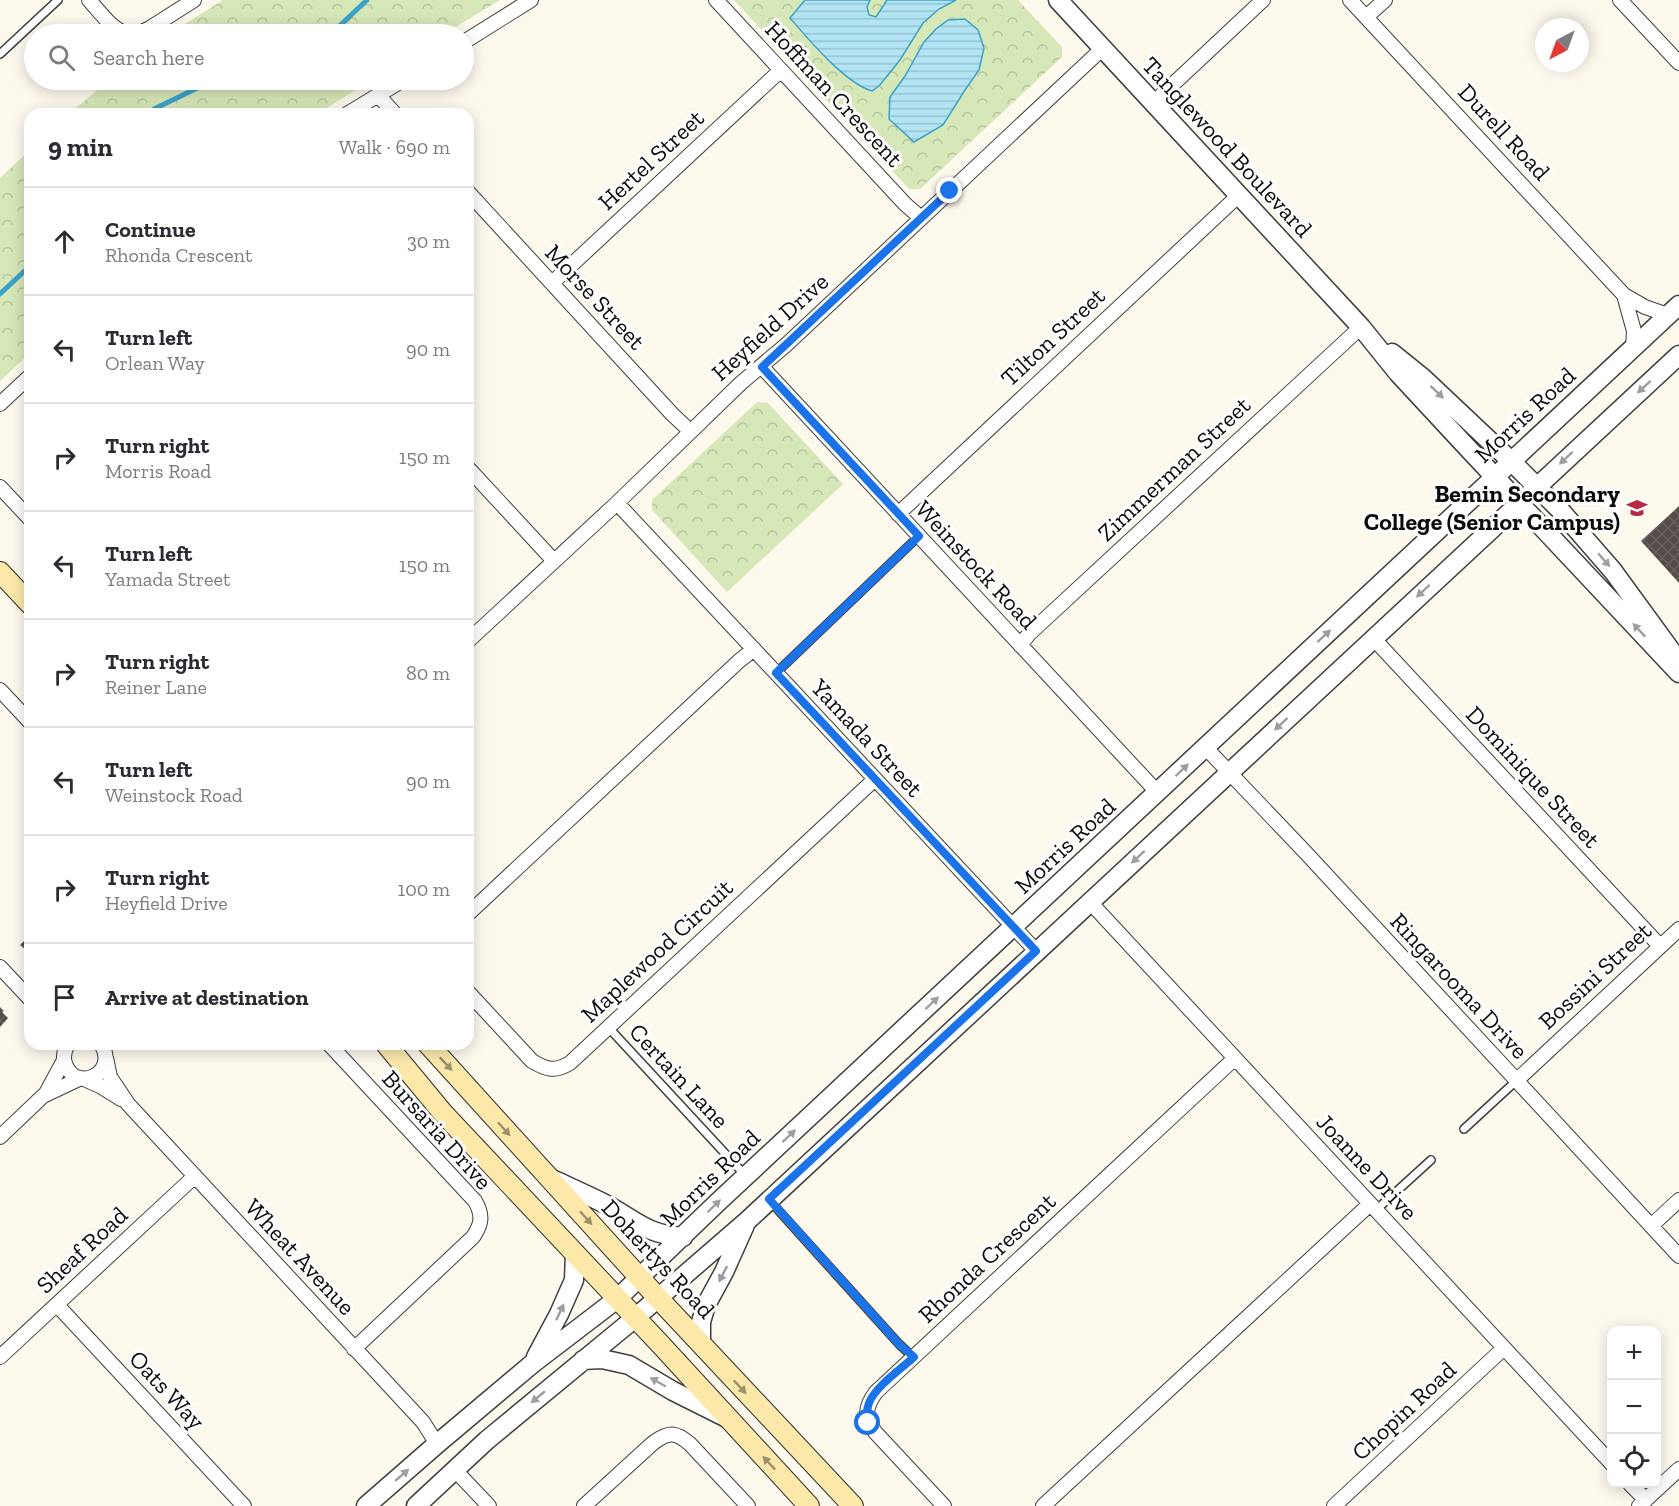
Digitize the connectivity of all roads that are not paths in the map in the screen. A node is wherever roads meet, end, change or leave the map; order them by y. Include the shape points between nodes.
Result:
1 (58, 0) edge
2 (89, 0) edge
3 (194, 0) edge
4 (531, 0) edge
5 (716, 0) edge
6 (1058, 0) edge
7 (1263, 0) edge
8 (1350, 0) edge
9 (1385, 0) edge
10 (1620, 0) edge
11 (1366, 17) junction
12 (32, 24) edge
13 (111, 24) edge
14 (156, 24) edge
15 (24, 32) edge
16 (474, 36) edge
17 (1103, 48) junction
18 (0, 54) edge
19 (1679, 63) edge
20 (781, 70) junction
21 (386, 90) edge
22 (378, 95) junction
23 (1154, 102) junction
24 (357, 108) edge
25 (390, 108) edge
26 (1239, 195) junction
27 (474, 198) edge
28 (921, 218) junction
29 (552, 283) junction
30 (1624, 295) junction
31 (1674, 310) edge
32 (1361, 327) junction
33 (1632, 348) junction
34 (1679, 355) edge
35 (762, 367) junction
36 (24, 382) edge
37 (0, 404) edge
38 (690, 431) junction
39 (1511, 460) junction
40 (474, 474) edge
41 (1494, 476) junction
42 (1537, 485) junction
43 (0, 487) edge
44 (1519, 502) junction
45 (616, 503) junction
46 (24, 513) edge
47 (898, 514) junction
48 (919, 536) junction
49 (554, 561) junction
50 (0, 572) edge
51 (24, 598) edge
52 (474, 635) edge
53 (1373, 638) junction
54 (1020, 645) junction
55 (754, 649) junction
56 (1679, 663) edge
57 (1679, 672) edge
58 (776, 673) junction
59 (0, 690) edge
60 (24, 716) edge
61 (1206, 748) junction
62 (1229, 772) junction
63 (875, 779) junction
64 (1158, 793) junction
65 (1089, 902) junction
66 (474, 908) edge
67 (1014, 928) junction
68 (1679, 929) edge
69 (1660, 946) junction
70 (1036, 951) junction
71 (0, 967) edge
72 (24, 993) edge
73 (474, 998) edge
74 (608, 1027) junction
75 (105, 1050) edge
76 (334, 1050) edge
77 (391, 1050) edge
78 (433, 1050) edge
79 (64, 1051) edge
80 (1235, 1058) junction
81 (83, 1078) junction
82 (1516, 1081) junction
83 (44, 1096) junction
84 (128, 1104) junction
85 (1464, 1129) dead end
86 (0, 1137) edge
87 (1431, 1160) dead end
88 (195, 1176) junction
89 (746, 1176) junction
90 (550, 1178) junction
91 (769, 1199) junction
92 (1679, 1200) edge
93 (1373, 1207) junction
94 (747, 1221) junction
95 (1651, 1226) junction
96 (683, 1237) junction
97 (575, 1253) junction
98 (1679, 1256) edge
99 (639, 1277) junction
100 (658, 1298) junction
101 (617, 1299) junction
102 (57, 1305) junction
103 (635, 1318) junction
104 (701, 1343) junction
105 (1504, 1348) junction
106 (354, 1349) junction
107 (0, 1357) edge
108 (914, 1357) junction
109 (583, 1360) junction
110 (532, 1364) junction
111 (729, 1419) junction
112 (437, 1444) junction
113 (1607, 1460) edge
114 (1679, 1469) edge
115 (455, 1470) junction
116 (1633, 1488) edge
117 (1642, 1503) edge
118 (244, 1506) edge
119 (366, 1506) edge
120 (416, 1506) edge
121 (489, 1506) edge
122 (584, 1506) edge
123 (748, 1506) edge
124 (809, 1506) edge
125 (853, 1506) edge
126 (944, 1506) edge
127 (1043, 1506) edge
128 (1334, 1506) edge

1 - 12 lane
2 - 13 street
3 - 14 street
4 - 16 street
5 - 20 street, Hoffman Crescent
6 - 17 street, Tanglewood Boulevard
7 - 23 street
8 - 11 street, Durell Road
9 - 11 street
10 - 19 street
11 - 30 street, Durell Road
15 - 18 lane
17 - 23 street, Tanglewood Boulevard
17 - 28 street, Heyfield Drive
20 - 28 street, Hoffman Crescent
20 - 29 street, Hertel Street
21 - 22 street
22 - 24 street
22 - 25 street
23 - 26 street, Tanglewood Boulevard
26 - 32 street, Tanglewood Boulevard
26 - 47 street, Tilton Street
27 - 29 street, Morse Street
28 - 35 street, Heyfield Drive
29 - 38 street, Morse Street
30 - 31 street, Durell Road via 1645,307
30 - 33 street, Durell Road via 1634,331
31 - 33 street, Morris Road
32 -> 39 street, Tanglewood Boulevard
32 - 41 street, Tanglewood Boulevard via 1398,373
32 - 54 street, Zimmerman Street
33 - 39 street, Morris Road
34 -> 42 street
35 - 38 street, Heyfield Drive
35 - 47 street, Weinstock Road
36 - 37 street
38 - 45 street, Heyfield Drive
39 - 41 street, Morris Road
39 - 42 street, Tanglewood Boulevard
40 - 49 street
41 - 44 street, Tanglewood Boulevard
61 -> 41 street, Morris Road
42 - 44 street
42 -> 56 street, Tanglewood Boulevard via 1613,571
43 - 46 street
44 -> 53 street
57 -> 44 street, Tanglewood Boulevard
45 - 49 street, Heyfield Drive
45 - 55 street, Yamada Street
47 - 48 street, Weinstock Road
48 - 54 street, Weinstock Road
48 - 58 lane
49 - 52 street, Heyfield Drive
50 - 51 main road
53 -> 62 street
53 - 69 street, Dominique Street
54 - 64 street, Weinstock Road
55 - 58 street, Yamada Street
55 - 66 street
58 - 63 street, Yamada Street
59 - 60 street
61 - 62 street, Ringarooma Drive
64 -> 61 street, Morris Road
62 -> 65 street
62 - 82 street, Ringarooma Drive
63 - 67 street, Yamada Street
63 - 74 street, Maplewood Circuit
64 - 67 street, Morris Road
65 - 70 street
65 - 80 street, Joanne Drive
67 - 70 street, Yamada Street
89 -> 67 street, Morris Road
68 - 69 street, Bossini Street
69 - 82 street, Bossini Street
70 - 91 street
71 - 72 street
73 - 74 street, Maplewood Circuit via 532,1061 552,1069 570,1063
74 - 89 lane, Certain Lane
75 - 81 street via 105,1064 97,1075
75 - 84 street, Wheat Avenue via 110,1077
76 - 106 street, Bursaria Drive via 475,1202 481,1219 473,1237
77 - 97 main road via 443,1113
78 -> 90 main road, Dohertys Road
79 - 81 street, Wheat Avenue via 68,1070
79 - 83 street
80 - 93 street, Joanne Drive
80 - 108 street, Rhonda Crescent
81 - 83 street
81 - 84 street, Wheat Avenue
82 - 85 lane
82 - 95 street, Ringarooma Drive
83 - 86 street
84 - 88 street, Wheat Avenue
87 - 93 lane
88 - 102 street, Sheaf Road
88 - 106 street, Wheat Avenue
96 -> 89 street, Morris Road
90 - 96 street via 645,1229
90 -> 99 main road, Dohertys Road
91 - 94 street
91 - 108 lane
92 - 95 street
93 - 105 street, Joanne Drive
93 - 127 street
94 - 100 street
94 -> 104 street via 706,1305
95 - 98 street, Ringarooma Drive
96 - 99 street, Morris Road
97 - 101 main road
110 -> 97 street via 574,1280
99 - 100 main road, Dohertys Road
99 - 101 street, Morris Road
100 - 103 street
100 - 104 main road, Dohertys Road
101 - 103 main road
101 - 110 street, Morris Road
102 - 107 street, Sheaf Road
102 - 118 street, Oats Way
103 - 109 street
103 - 111 main road
104 -> 125 main road, Dohertys Road
105 - 113 street, Joanne Drive
105 - 128 street, Chopin Road
106 - 112 street, Wheat Avenue via 423,1422
108 - 126 street, Rhonda Crescent via 869,1401 868,1423
111 -> 109 street via 629,1365 602,1359
109 -> 115 street
110 - 112 street, Morris Road
124 -> 111 main road
112 - 115 street
119 -> 112 street, Morris Road
114 - 117 street
115 - 120 street
115 - 121 street
116 - 117 street
122 - 123 street via 653,1443 672,1434 690,1444

